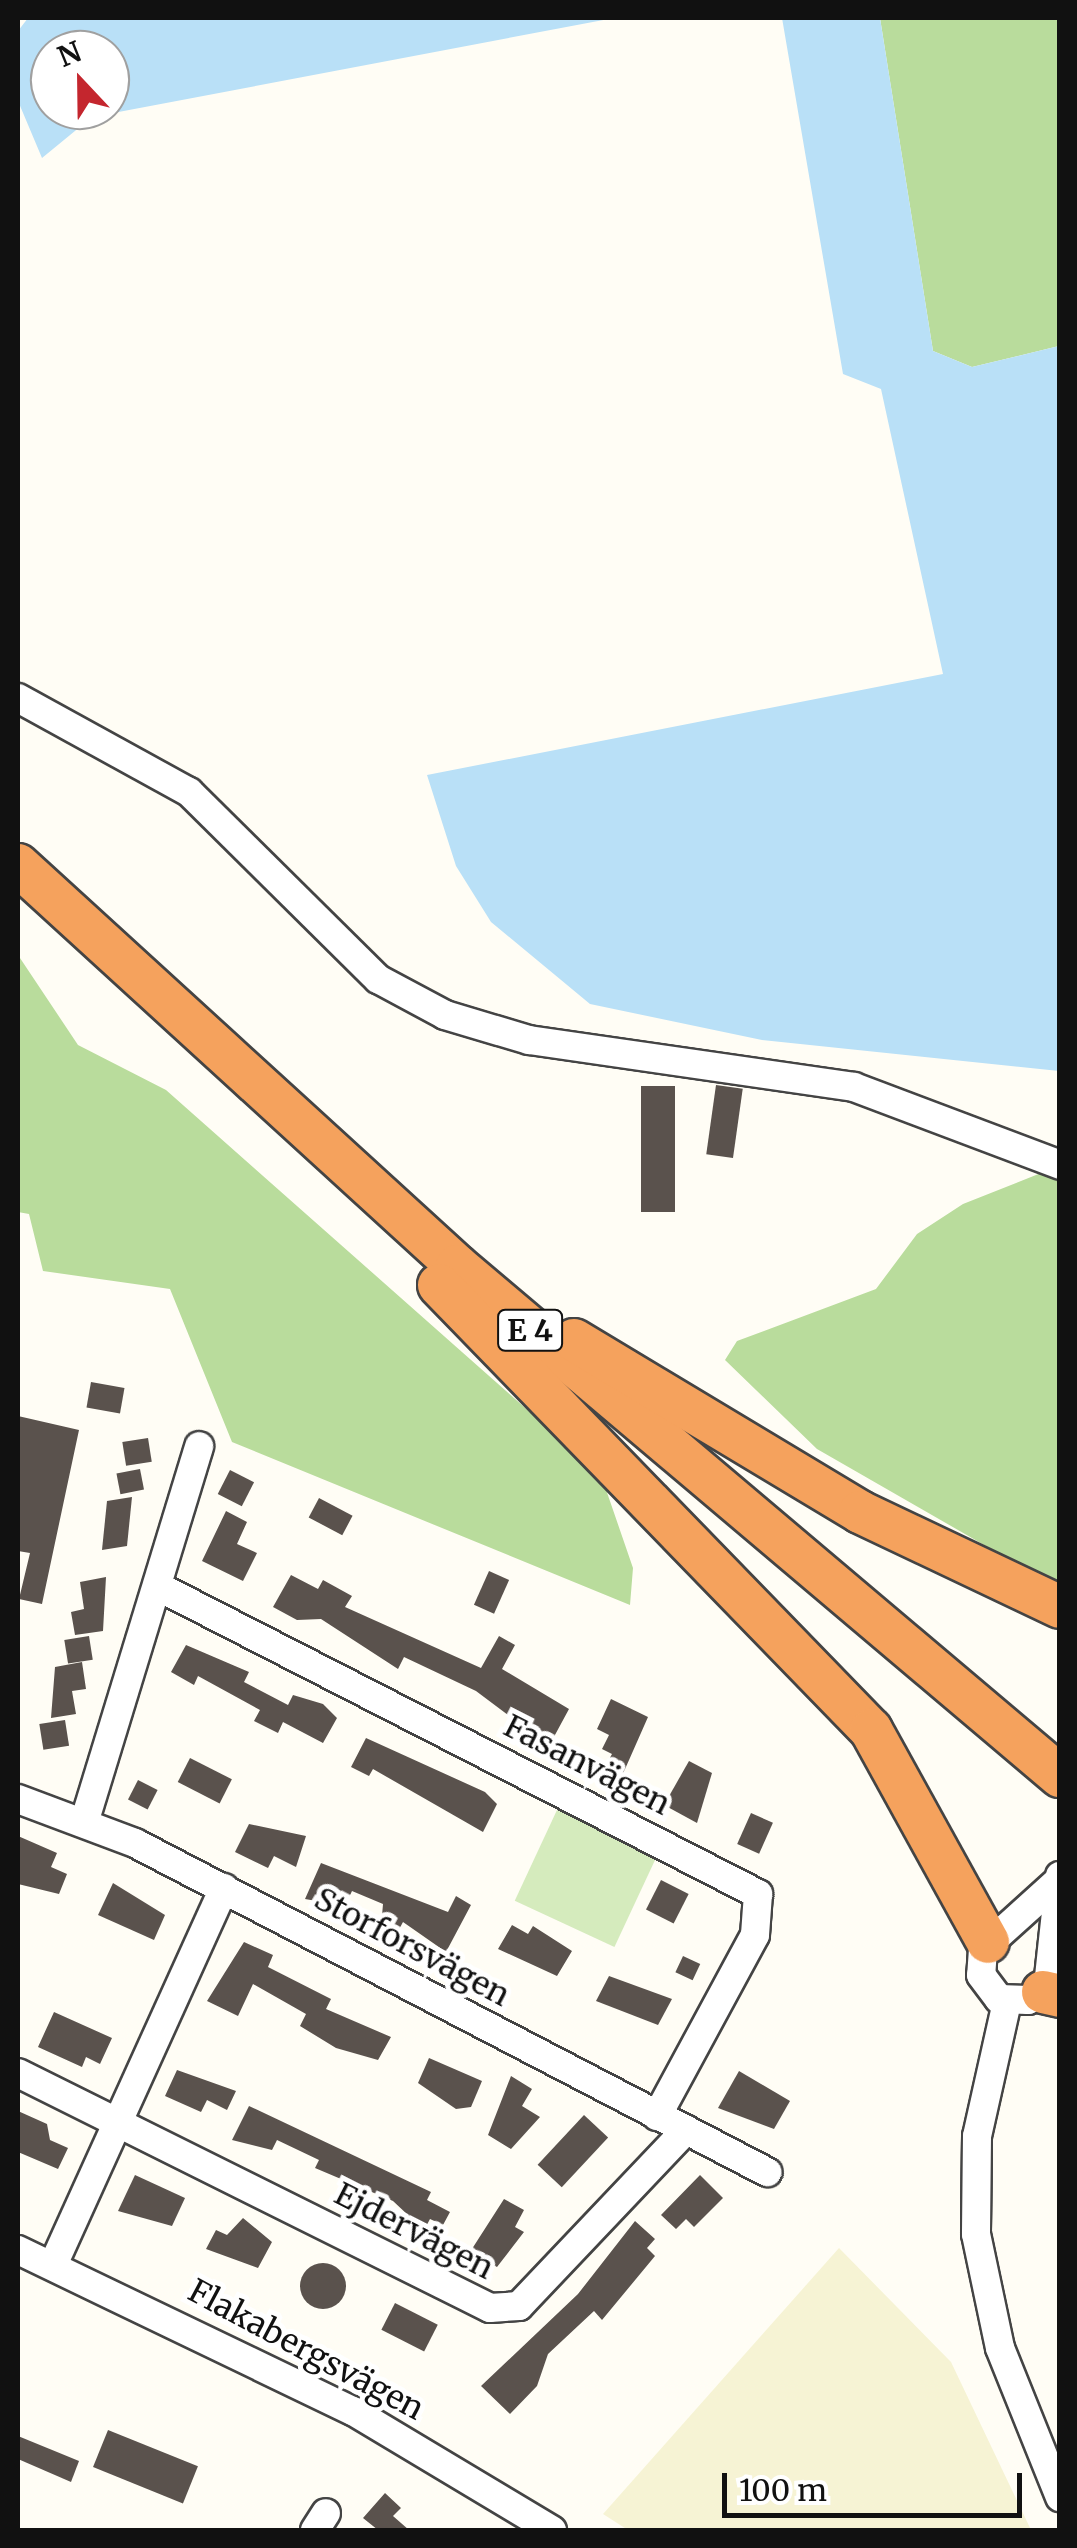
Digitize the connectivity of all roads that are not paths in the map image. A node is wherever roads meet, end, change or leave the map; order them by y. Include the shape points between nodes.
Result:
1 (18, 698) edge
2 (18, 864) edge
3 (18, 901) edge
4 (1060, 1164) edge
5 (448, 1276) junction
6 (199, 1446) dead end
7 (161, 1588) junction
8 (1060, 1607) edge
9 (1060, 1776) edge
10 (18, 1799) edge
11 (1060, 1811) edge
12 (84, 1823) junction
13 (1058, 1879) edge
14 (224, 1888) junction
15 (988, 1942) junction
16 (1036, 1996) edge
17 (18, 2072) edge
18 (658, 2116) junction
19 (119, 2122) junction
20 (686, 2130) junction
21 (767, 2172) dead end
22 (18, 2250) edge
23 (53, 2266) junction
24 (1060, 2497) edge
25 (552, 2530) edge

1 - 4 street via 189,792 378,979 445,1015 529,1040 854,1087
2 - 5 highway, E 4
3 - 5 highway, E 4
5 - 8 highway via 860,1512
5 - 9 highway, E 4
5 - 11 highway, E 4
5 - 15 highway via 871,1730
6 - 7 street
7 - 12 street
7 - 18 street, Fasanvägen via 758,1894 755,1935
10 - 12 street, Storforsvägen
12 - 14 street, Storforsvägen
13 - 15 street
13 - 16 street
14 - 18 street, Storforsvägen
14 - 19 street
15 - 16 street via 981,1976
16 - 24 street via 977,2136 976,2234 1000,2348
17 - 19 street, Ejdervägen
18 - 20 street, Storforsvägen
19 - 20 street, Ejdervägen via 490,2308 519,2306
19 - 23 street
20 - 21 street, Storforsvägen
22 - 23 street, Flakabergsvägen
23 - 25 street, Flakabergsvägen via 353,2410

